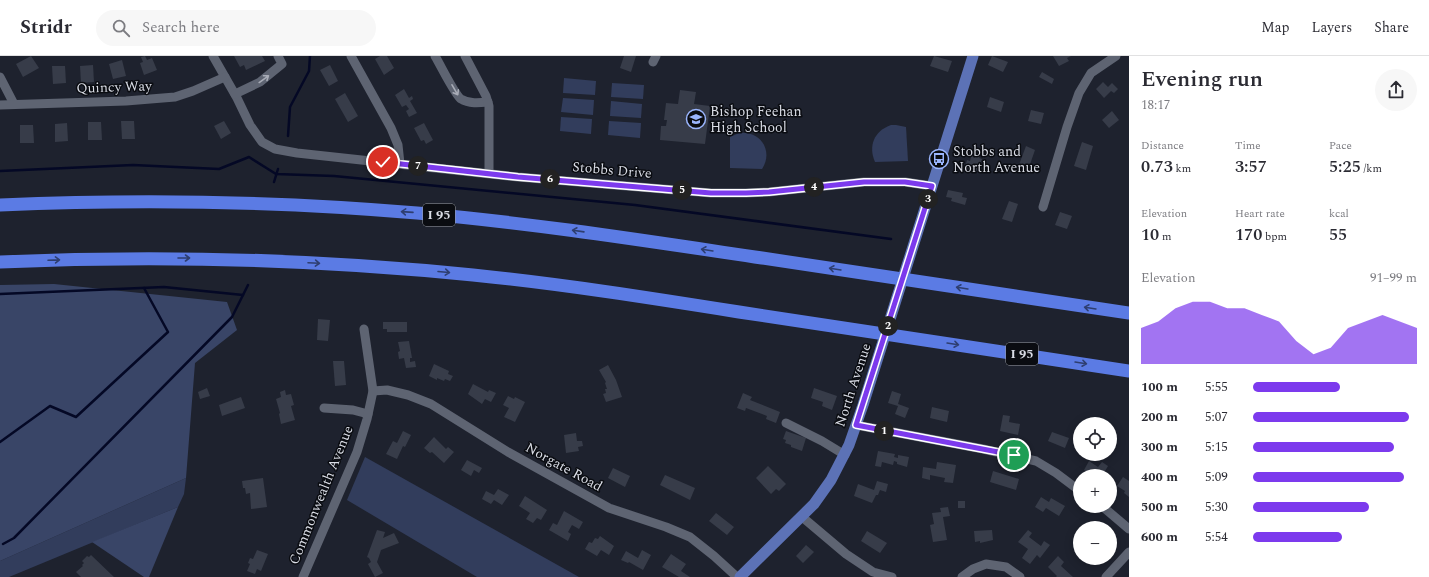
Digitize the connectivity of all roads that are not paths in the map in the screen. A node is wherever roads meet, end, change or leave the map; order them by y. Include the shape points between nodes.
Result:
1 (213, 56) edge
2 (288, 56) edge
3 (351, 56) edge
4 (435, 56) edge
5 (464, 56) edge
6 (973, 56) edge
7 (1116, 56) edge
8 (280, 60) edge
9 (225, 76) junction
10 (0, 77) edge
11 (235, 94) junction
12 (488, 102) junction
13 (14, 104) junction
14 (0, 105) edge
15 (400, 164) junction
16 (489, 173) junction
17 (932, 186) junction
18 (0, 205) edge
19 (1043, 207) dead end
20 (0, 262) edge
21 (1129, 313) edge
22 (364, 329) dead end
23 (1129, 371) edge
24 (372, 391) junction
25 (324, 408) dead end
26 (368, 414) junction
27 (786, 423) dead end
28 (856, 425) junction
29 (845, 456) junction
30 (1073, 486) edge
31 (1111, 513) edge
32 (801, 516) junction
33 (1129, 528) edge
34 (1129, 552) edge
35 (303, 577) edge
36 (737, 577) edge
37 (740, 577) edge
38 (892, 577) edge
39 (962, 577) edge
40 (1020, 577) edge
41 (1106, 577) edge

1 - 9 street
2 - 8 street
3 - 15 street via 391,128 398,145
4 -> 12 street via 459,98 467,102
5 - 12 street
6 - 17 main road, North Avenue
7 - 19 street via 1091,73 1079,93
11 -> 8 street via 260,82
9 - 11 street
9 - 13 street, Quincy Way via 193,92 175,97
10 - 13 street
11 - 15 street, Stobbs Drive via 250,125 262,142 275,149
12 - 16 street
13 - 14 street, Quincy Way
15 - 16 street, Stobbs Drive
16 - 17 street, Stobbs Drive via 711,193 769,192 864,182 905,182
17 - 28 main road, North Avenue
21 -> 18 highway, I 95 via 510,222 326,207 216,203
20 -> 23 highway, I 95 via 188,258 303,262 474,275 568,286
22 - 24 street, Commonwealth Avenue
24 - 26 street, Commonwealth Avenue
24 - 36 street, Norgate Road via 387,390 431,404 508,452 609,508 690,537
25 - 26 street
26 - 35 street, Commonwealth Avenue via 357,452
27 - 29 street
28 - 29 main road, North Avenue
28 - 30 street via 1036,461
29 - 32 main road, North Avenue via 814,504
31 - 33 street
32 - 37 main road, North Avenue
32 - 38 street via 846,554 873,572
34 - 41 street
39 - 40 street via 986,564 1006,567

